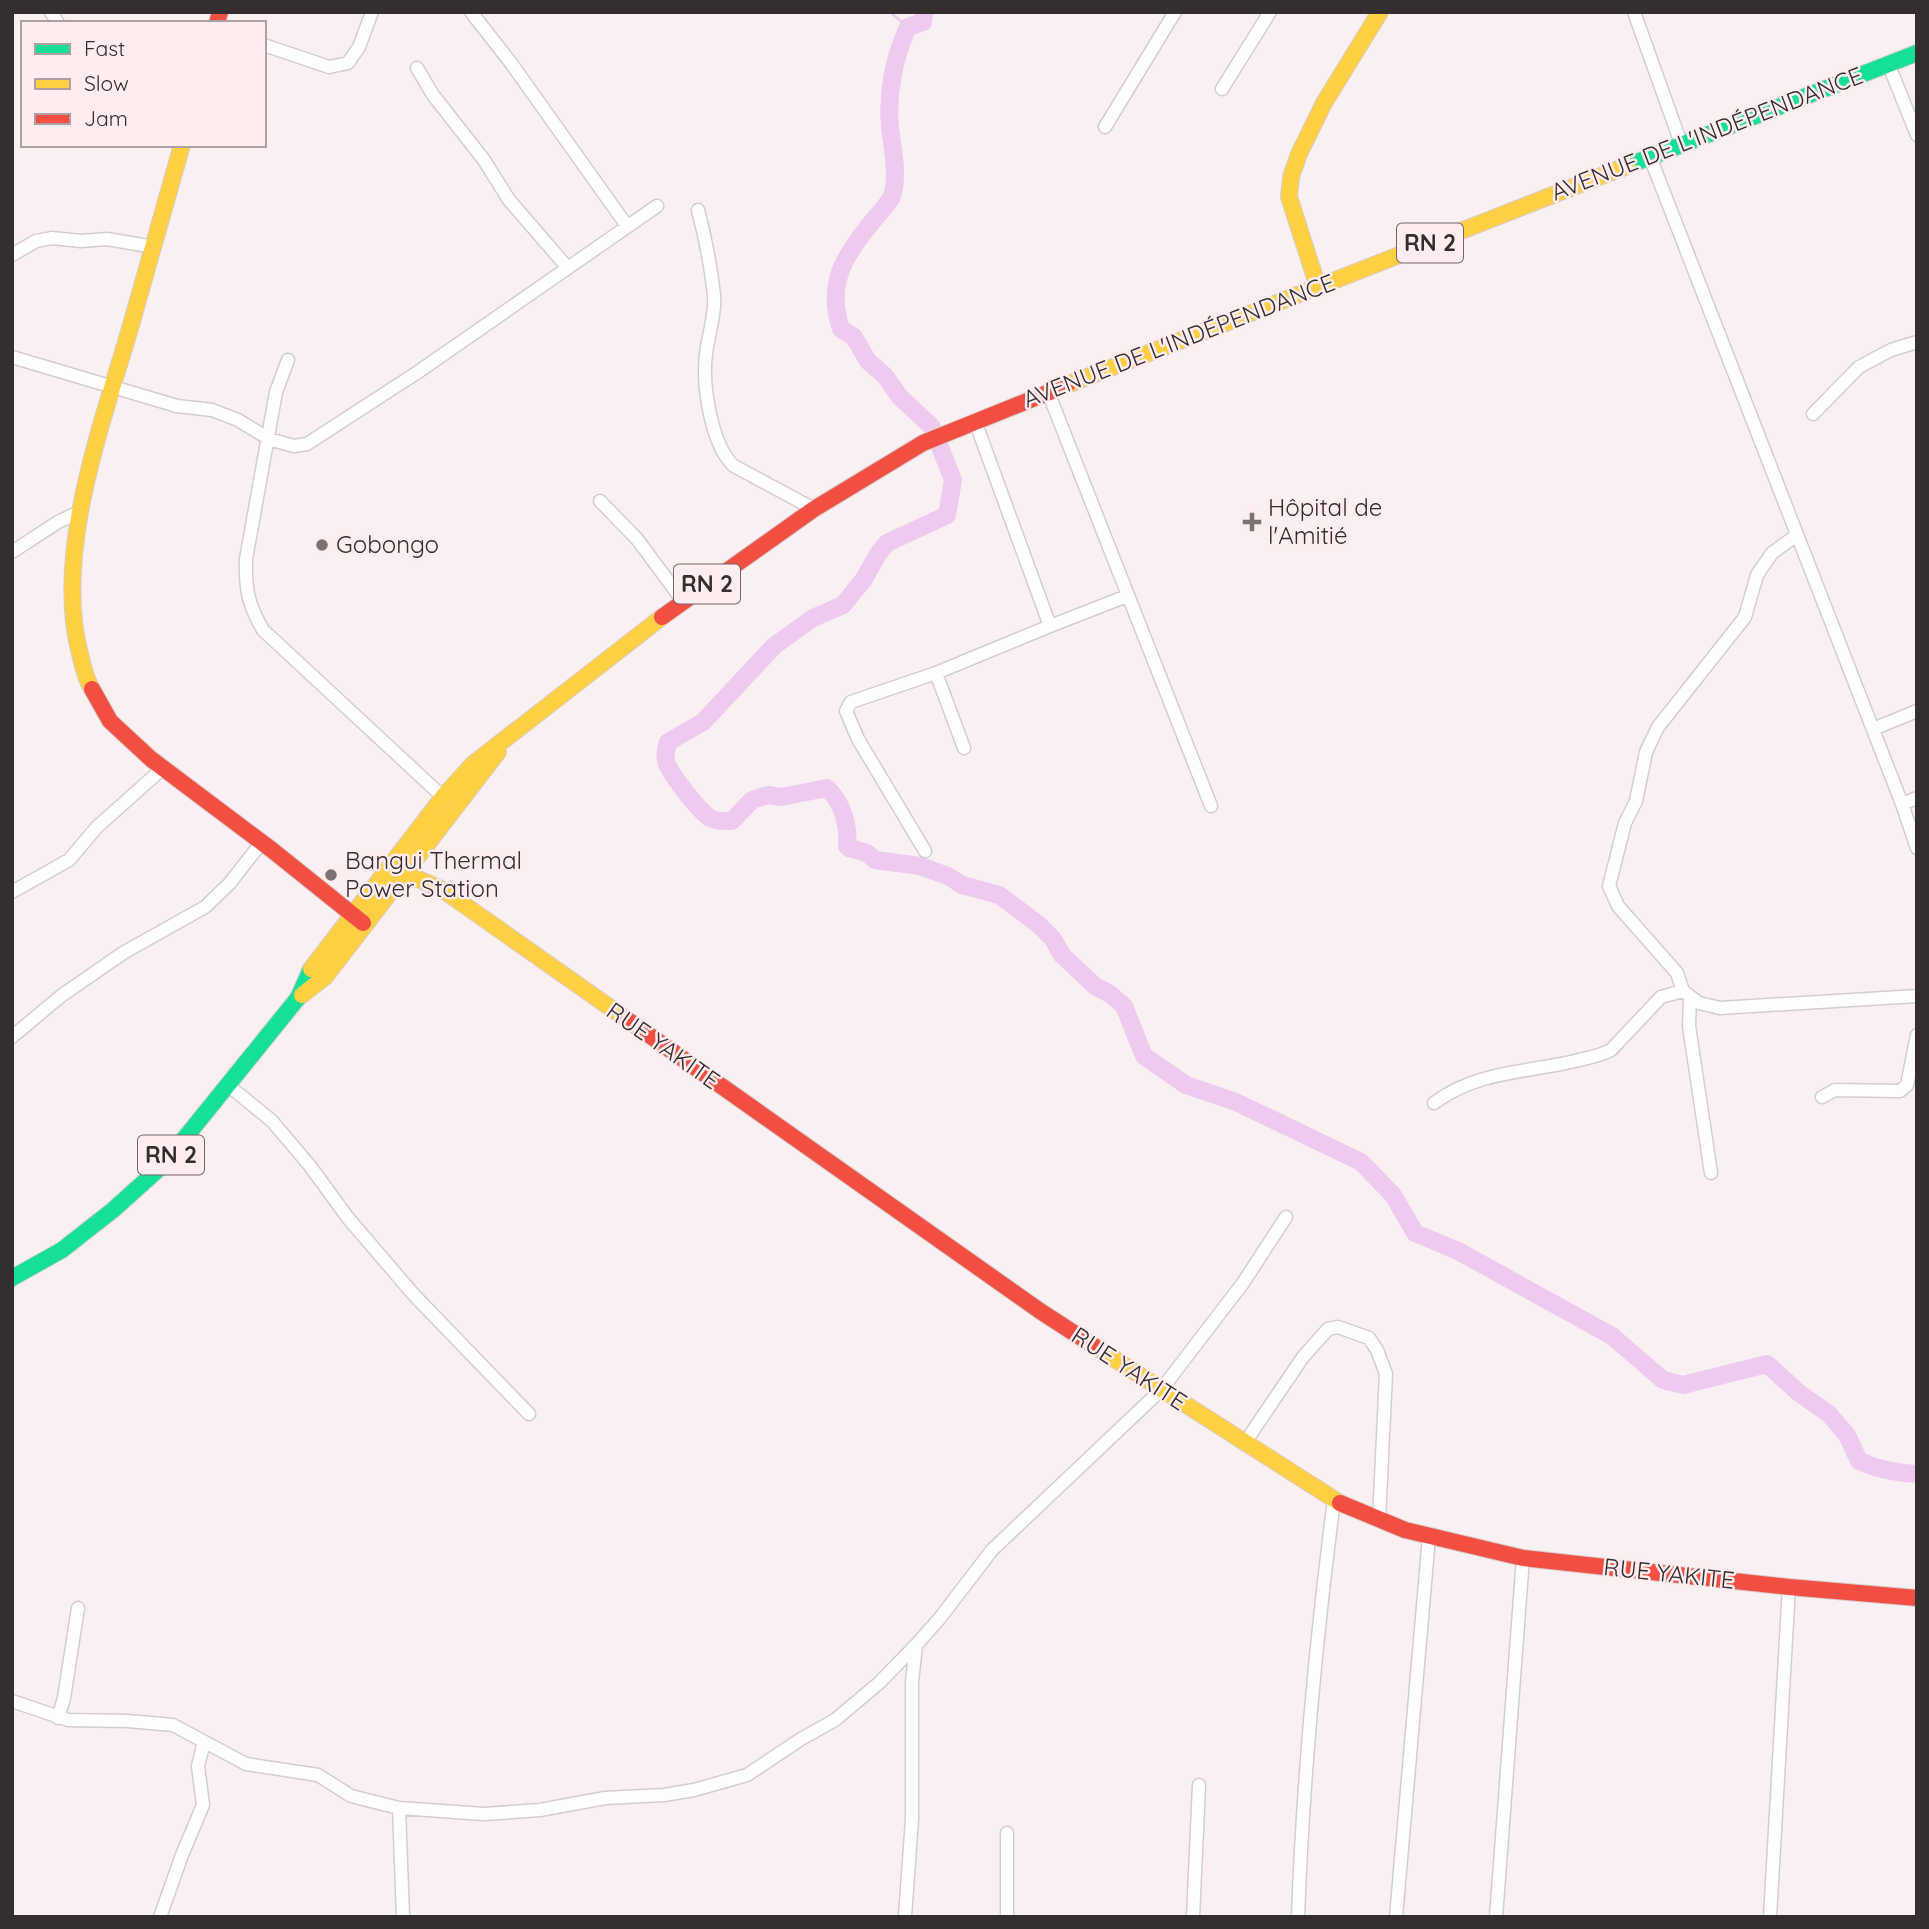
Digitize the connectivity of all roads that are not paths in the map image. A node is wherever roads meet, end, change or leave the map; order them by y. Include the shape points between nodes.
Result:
1 (372, 12) edge
2 (471, 12) edge
3 (1175, 12) edge
4 (1270, 12) edge
5 (1380, 12) edge
6 (1634, 12) edge
7 (266, 46) edge
8 (1917, 53) edge
9 (1888, 64) junction
10 (417, 68) dead end
11 (1222, 89) dead end
12 (1105, 127) dead end
13 (1917, 135) edge
14 (1682, 146) junction
15 (181, 147) edge
16 (1650, 157) junction
17 (657, 206) dead end
18 (698, 210) dead end
19 (627, 226) junction
20 (153, 247) junction
21 (12, 255) edge
22 (567, 267) junction
23 (1318, 287) junction
24 (1917, 342) edge
25 (12, 357) edge
26 (288, 360) dead end
27 (113, 387) junction
28 (1048, 392) junction
29 (1813, 414) dead end
30 (975, 421) junction
31 (269, 439) junction
32 (600, 501) dead end
33 (814, 509) junction
34 (81, 510) junction
35 (1797, 535) junction
36 (12, 552) edge
37 (1127, 596) junction
38 (683, 601) junction
39 (1051, 626) junction
40 (936, 673) junction
41 (1917, 711) edge
42 (1873, 729) junction
43 (504, 742) junction
44 (964, 748) dead end
45 (162, 769) junction
46 (443, 796) junction
47 (1917, 798) edge
48 (1902, 804) junction
49 (1211, 806) dead end
50 (262, 842) junction
51 (407, 843) junction
52 (1917, 848) edge
53 (925, 851) dead end
54 (419, 855) junction
55 (392, 863) junction
56 (405, 873) junction
57 (443, 890) junction
58 (12, 892) edge
59 (352, 915) junction
60 (365, 925) junction
61 (1687, 995) junction
62 (1917, 996) edge
63 (298, 998) junction
64 (1917, 1035) edge
65 (12, 1037) edge
66 (229, 1086) junction
67 (1822, 1097) dead end
68 (1434, 1102) dead end
69 (1711, 1173) dead end
70 (1286, 1217) dead end
71 (12, 1278) edge
72 (1161, 1390) junction
73 (528, 1414) dead end
74 (1244, 1444) junction
75 (1334, 1500) junction
76 (1379, 1519) junction
77 (1429, 1537) junction
78 (1523, 1559) junction
79 (1789, 1587) junction
80 (1917, 1598) edge
81 (78, 1608) dead end
82 (916, 1645) junction
83 (12, 1701) edge
84 (58, 1718) junction
85 (204, 1742) junction
86 (1199, 1786) dead end
87 (399, 1808) junction
88 (1007, 1833) dead end
89 (160, 1917) edge
90 (403, 1917) edge
91 (905, 1917) edge
92 (1007, 1917) edge
93 (1192, 1917) edge
94 (1298, 1917) edge
95 (1396, 1917) edge
96 (1496, 1917) edge
97 (1770, 1917) edge

1 - 7 street via 348,63 329,67
2 - 19 street
3 - 12 street
4 - 11 street
5 - 23 main road via 1316,119 1288,183
6 - 14 street
8 - 9 main road, AVENUE DE L'INDÉPENDANCE / RN 2
9 - 13 street
9 - 14 main road, AVENUE DE L'INDÉPENDANCE / RN 2
10 - 22 street via 509,200
14 - 16 main road, AVENUE DE L'INDÉPENDANCE / RN 2
15 - 20 main road
16 - 23 main road, AVENUE DE L'INDÉPENDANCE / RN 2
16 - 35 street
17 - 19 street
18 - 33 street via 714,296 705,357 709,407 718,443 734,466
19 - 22 street
20 - 21 street via 107,239 52,238
20 - 27 main road
22 - 31 street via 307,444 294,446
23 - 28 main road, AVENUE DE L'INDÉPENDANCE / RN 2
24 - 29 street via 1859,367
25 - 27 street
26 - 31 street via 276,392
27 - 31 street via 177,406 212,410
27 - 34 main road via 90,461
28 - 30 main road, AVENUE DE L'INDÉPENDANCE / RN 2
28 - 37 street
30 - 33 main road, AVENUE DE L'INDÉPENDANCE / RN 2 via 923,443
30 - 39 street
31 - 46 street via 246,559 245,586 252,610 263,630
32 - 38 street via 637,539
33 - 38 main road, AVENUE DE L'INDÉPENDANCE / RN 2
34 - 36 street
34 - 45 main road via 72,598 79,662 90,691 111,723
35 - 42 street
35 - 61 street via 1772,553 1757,575 1745,617 1658,727 1646,752 1609,886 1618,906 1677,973
37 - 39 street
37 - 49 street
38 - 43 main road, AVENUE DE L'INDÉPENDANCE / RN 2
39 - 40 street
40 - 44 street
40 - 53 street via 851,702 846,711
41 - 42 street
42 - 48 street
43 - 46 main road, AVENUE DE L'INDÉPENDANCE / RN 2 via 473,764
43 - 54 main road, AVENUE DE L'INDÉPENDANCE / RN 2
45 - 50 main road
45 - 58 street via 97,827 69,860
46 - 51 main road, AVENUE DE L'INDÉPENDANCE / RN 2
47 - 48 street
48 - 52 street
50 - 59 main road
50 - 65 street via 205,907 123,953
51 - 54 main road, RUE YAKITE
51 - 55 main road, AVENUE DE L'INDÉPENDANCE / RN 2
54 - 56 main road, AVENUE DE L'INDÉPENDANCE / RN 2
54 - 57 main road, RUE YAKITE
55 - 56 main road, RUE YAKITE
55 - 59 main road, AVENUE DE L'INDÉPENDANCE / RN 2
56 - 57 main road, RUE YAKITE
56 - 60 main road, AVENUE DE L'INDÉPENDANCE / RN 2
57 - 72 main road, RUE YAKITE via 1040,1311
59 - 60 main road
59 - 63 main road, AVENUE DE L'INDÉPENDANCE / RN 2 via 313,965
60 - 63 main road, AVENUE DE L'INDÉPENDANCE / RN 2 via 326,977
61 - 62 street via 1720,1008
61 - 68 street via 1661,997 1603,1055 1493,1075 1453,1088
61 - 69 street
63 - 66 main road, AVENUE DE L'INDÉPENDANCE / RN 2
64 - 67 street via 1907,1085 1900,1091 1835,1090
66 - 71 main road, AVENUE DE L'INDÉPENDANCE / RN 2 via 163,1165 113,1210 62,1250
66 - 73 street via 272,1121 414,1295
70 - 72 street
72 - 74 main road, RUE YAKITE
72 - 82 street via 992,1550
74 - 75 main road, RUE YAKITE
74 - 76 street via 1303,1357 1328,1329 1338,1326 1369,1338 1386,1374
75 - 76 main road, RUE YAKITE
75 - 94 street via 1321,1602
76 - 77 main road, RUE YAKITE
77 - 78 main road, RUE YAKITE
77 - 95 street
78 - 79 main road, RUE YAKITE
78 - 96 street
79 - 80 main road, RUE YAKITE
79 - 97 street
81 - 84 street
82 - 87 street via 835,1720 747,1775 694,1790 605,1798 540,1810 484,1814
82 - 91 street
83 - 84 street
84 - 85 street via 164,1723
85 - 87 street via 246,1764 318,1775 351,1796
85 - 89 street via 198,1766 203,1805
86 - 93 street
87 - 90 street
88 - 92 street

